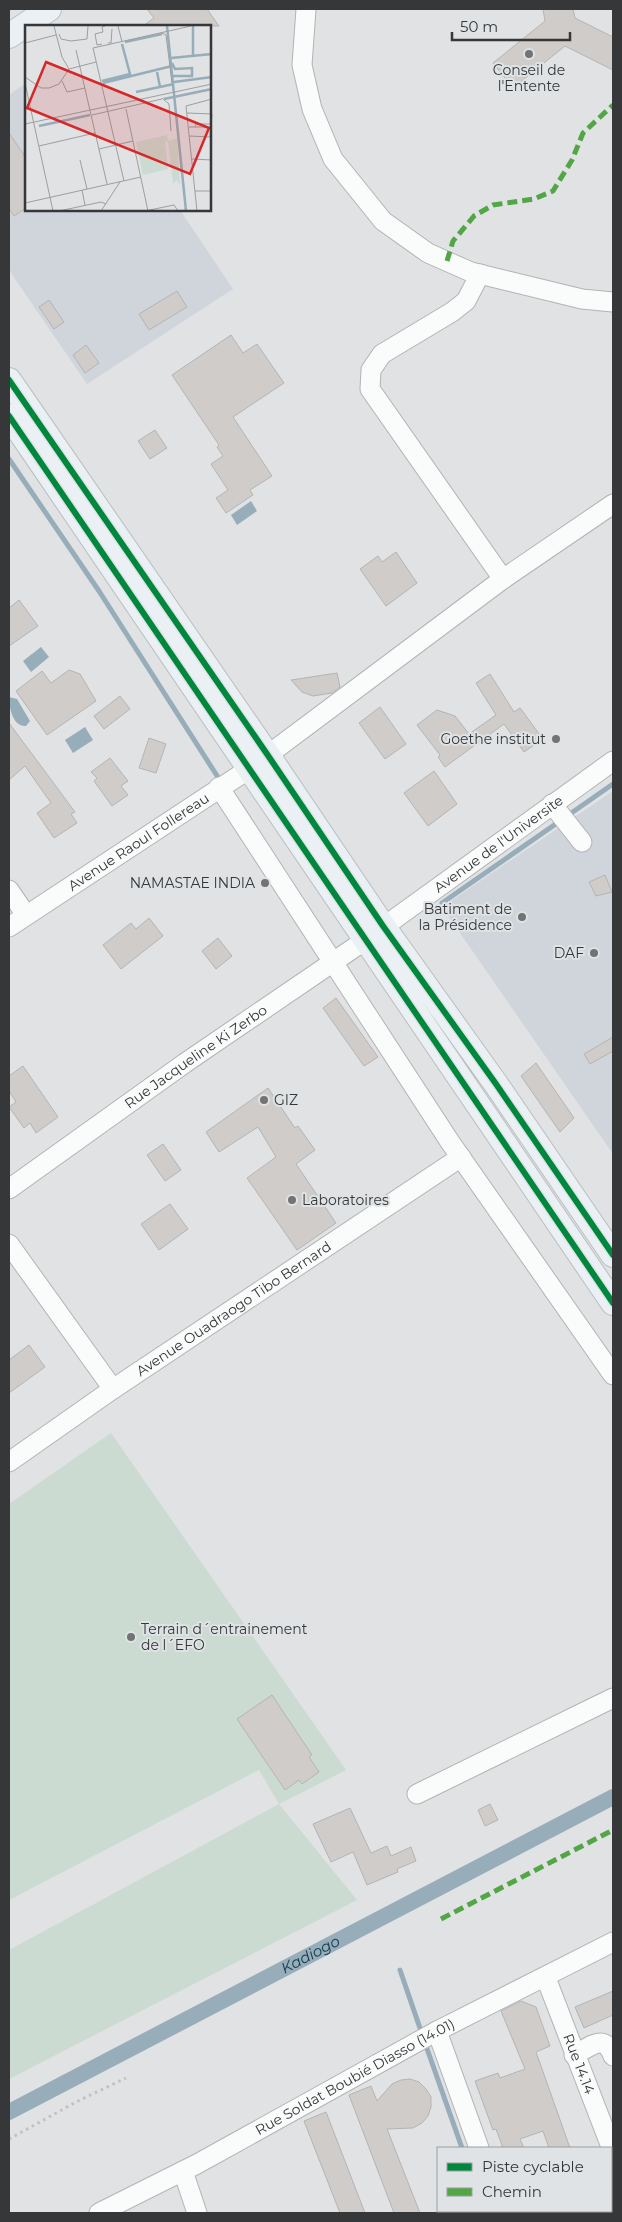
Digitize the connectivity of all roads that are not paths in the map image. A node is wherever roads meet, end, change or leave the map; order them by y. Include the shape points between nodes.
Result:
1 (306, 9) edge
2 (43, 11) edge
3 (9, 36) edge
4 (480, 274) junction
5 (613, 302) edge
6 (9, 380) edge
7 (9, 416) edge
8 (613, 504) edge
9 (503, 578) junction
10 (267, 754) junction
11 (613, 761) edge
12 (249, 769) junction
13 (220, 787) junction
14 (552, 804) junction
15 (582, 842) dead end
16 (9, 890) edge
17 (26, 915) junction
18 (383, 926) junction
19 (9, 927) edge
20 (364, 941) junction
21 (331, 962) junction
22 (461, 1157) junction
23 (9, 1189) edge
24 (9, 1244) edge
25 (613, 1256) edge
26 (613, 1303) edge
27 (613, 1375) edge
28 (112, 1389) junction
29 (9, 1462) edge
30 (613, 1698) edge
31 (417, 1794) dead end
32 (613, 1942) edge
33 (546, 1978) junction
34 (437, 2031) junction
35 (574, 2056) junction
36 (613, 2056) edge
37 (479, 2147) edge
38 (611, 2147) edge
39 (183, 2171) junction
40 (99, 2213) edge
41 (197, 2213) edge

1 - 4 street via 302,66 312,109 334,159 383,221 428,254
2 - 3 main road
4 - 5 street via 582,299
4 - 9 street via 466,301 382,354 371,370 370,389
6 - 10 main road
7 - 12 main road
8 - 9 street, Avenue Raoul Follereau
9 - 10 street, Avenue Raoul Follereau
10 - 12 street, Avenue Raoul Follereau
10 - 18 main road
11 - 14 street, Avenue de l'Universite
12 - 13 street, Avenue Raoul Follereau
12 - 20 main road
13 - 17 street, Avenue Raoul Follereau
13 - 21 street
14 - 15 street
14 - 18 street, Avenue de l'Universite
16 - 17 street
17 - 19 street, Avenue Raoul Follereau
18 - 20 street, Rue Jacqueline Ki Zerbo
18 - 25 main road
20 - 21 street, Rue Jacqueline Ki Zerbo
20 - 26 main road
21 - 22 street
21 - 23 street, Rue Jacqueline Ki Zerbo
22 - 27 street
22 - 28 street, Avenue Ouadraogo Tibo Bernard
24 - 28 street
28 - 29 street, Avenue Ouadraogo Tibo Bernard
30 - 31 street
32 - 33 street, Rue Soldat Boubié Diasso (14.01)
33 - 34 street, Rue Soldat Boubié Diasso (14.01)
33 - 35 street, Rue 14.14
34 - 37 street
34 - 39 street, Rue Soldat Boubié Diasso (14.01)
35 - 36 street via 599,2043 610,2046
35 - 38 street, Rue 14.14
39 - 40 street, Rue Soldat Boubié Diasso (14.01)
39 - 41 street

